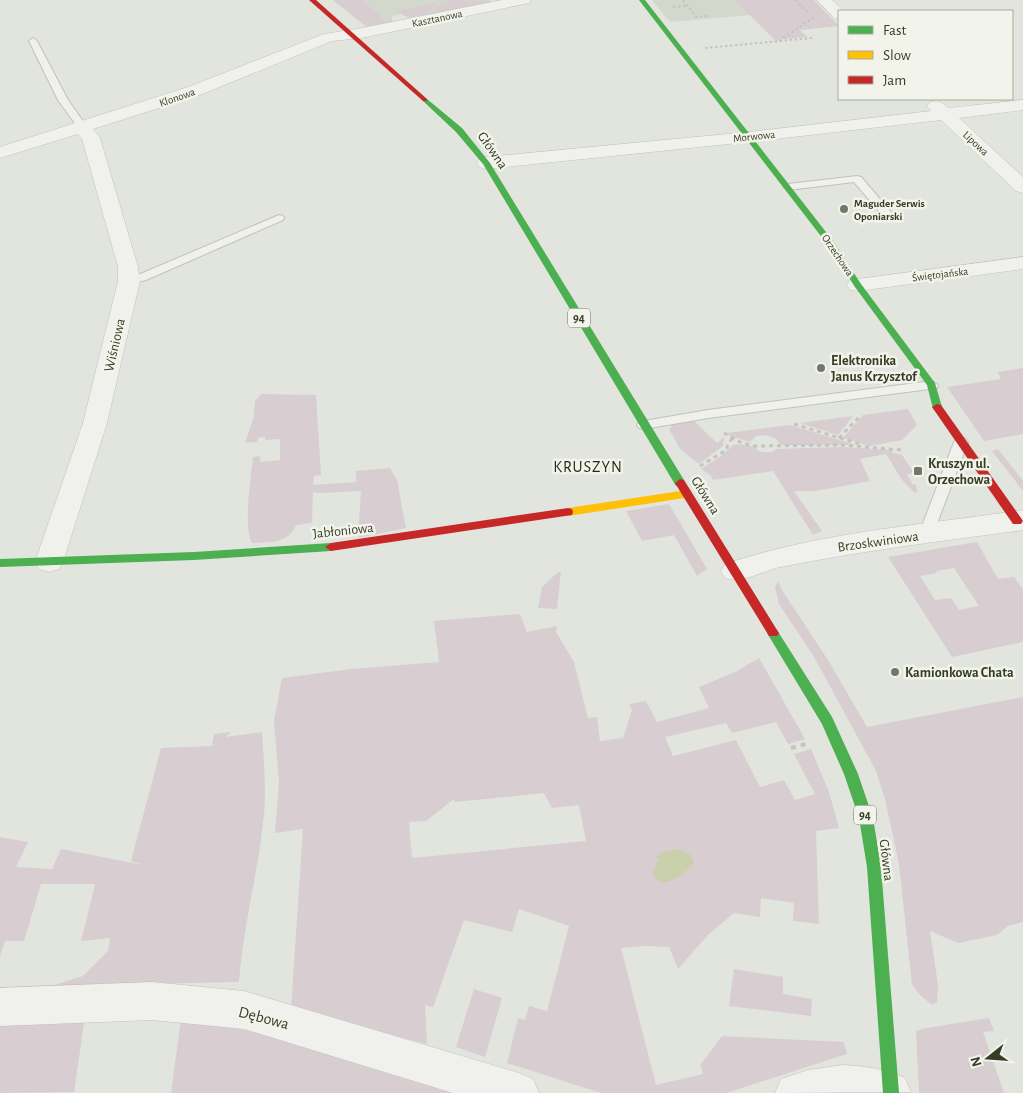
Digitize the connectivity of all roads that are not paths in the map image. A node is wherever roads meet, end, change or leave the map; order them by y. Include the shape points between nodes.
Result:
1 (312, 0) edge
2 (524, 0) edge
3 (642, 0) edge
4 (824, 0) edge
5 (503, 2) edge
6 (838, 14) edge
7 (351, 35) junction
8 (33, 41) dead end
9 (929, 100) edge
10 (1023, 105) edge
11 (945, 114) junction
12 (82, 127) junction
13 (748, 136) junction
14 (0, 153) edge
15 (486, 163) junction
16 (788, 187) junction
17 (1023, 187) edge
18 (887, 214) dead end
19 (279, 218) dead end
20 (1023, 263) edge
21 (129, 281) junction
22 (858, 285) junction
23 (932, 385) junction
24 (644, 425) junction
25 (961, 442) junction
26 (687, 494) junction
27 (1020, 520) edge
28 (926, 534) junction
29 (48, 562) junction
30 (0, 564) edge
31 (735, 571) junction
32 (0, 1007) edge
33 (891, 1092) edge
34 (519, 1093) edge
35 (795, 1093) edge

1 - 7 street, Główna / 94
2 - 5 street, Kasztanowa
3 - 13 street, Orzechowa
4 - 6 street
5 - 7 street, Kasztanowa
7 - 12 street, Klonowa via 329,37 246,72
7 - 15 street, Główna / 94 via 459,130
8 - 12 lane
9 - 11 street, Lipowa
10 - 11 street, Morwowa
11 - 13 street, Morwowa
11 - 17 street, Lipowa
12 - 14 street, Klonowa
12 - 21 street, Wiśniowa via 91,138 128,267
13 - 15 street, Morwowa
13 - 16 street, Orzechowa
15 - 24 street, Główna / 94
16 - 18 lane via 857,180
16 - 22 street, Orzechowa
19 - 21 lane
20 - 22 street, Świętojańska
21 - 29 street, Wiśniowa via 96,423
22 - 23 street, Orzechowa
23 - 24 lane
23 - 25 street, Orzechowa via 935,404
24 - 26 street, Główna / 94
25 - 27 street, Orzechowa
25 - 28 lane
26 - 29 street, Jabłoniowa via 344,546
26 - 31 street, Główna / 94
27 - 28 street, Brzoskwiniowa
28 - 31 street, Brzoskwiniowa via 815,550 763,561
29 - 30 street, Jabłoniowa
31 - 33 street, Główna / 94 via 827,721 866,818 874,867
32 - 34 street, Dębowa via 152,1001 244,1010
33 - 35 street via 868,1086 829,1085

